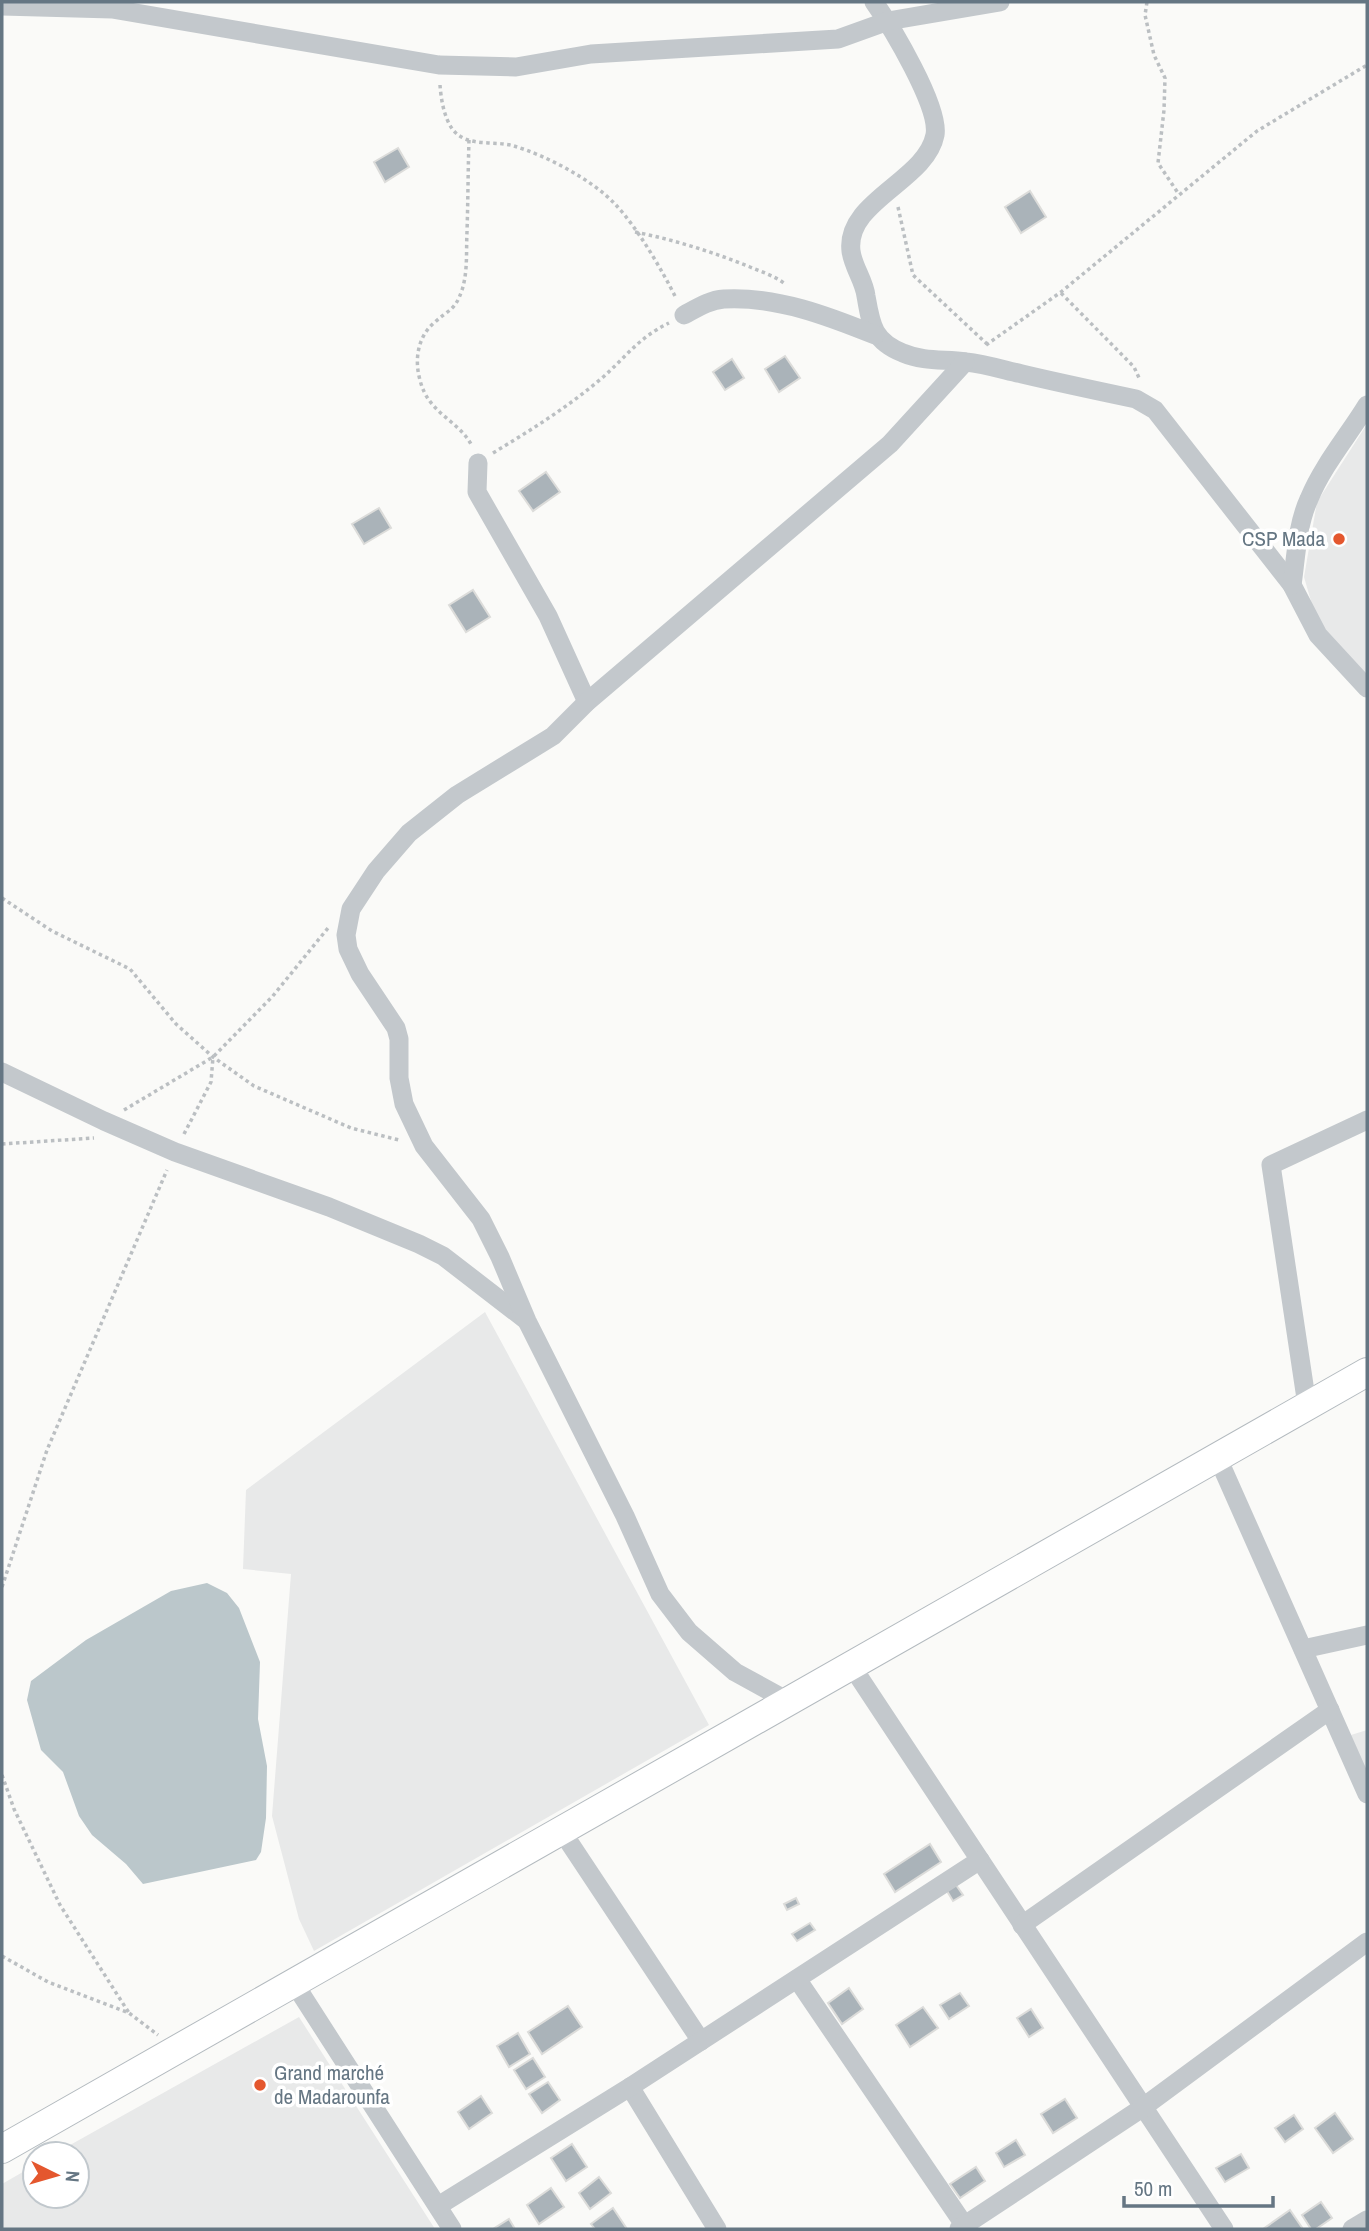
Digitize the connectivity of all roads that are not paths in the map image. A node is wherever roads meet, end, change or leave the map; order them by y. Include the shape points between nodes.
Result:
1 (874, 2) edge
2 (1000, 2) edge
3 (2, 6) edge
4 (888, 21) junction
5 (684, 315) road end
6 (875, 335) junction
7 (965, 362) junction
8 (1367, 405) edge
9 (478, 463) road end
10 (1292, 585) junction
11 (1367, 688) edge
12 (587, 702) junction
13 (2, 1072) edge
14 (1367, 1120) edge
15 (527, 1321) junction
16 (1367, 1372) edge
17 (1307, 1405) junction
18 (1217, 1457) junction
19 (1367, 1635) edge
20 (1303, 1648) junction
21 (851, 1665) junction
22 (788, 1701) junction
23 (1329, 1710) junction
24 (1367, 1794) edge
25 (561, 1830) junction
26 (980, 1860) junction
27 (1022, 1925) junction
28 (1367, 1944) edge
29 (797, 1979) junction
30 (294, 1983) junction
31 (701, 2040) junction
32 (630, 2087) junction
33 (1142, 2108) junction
34 (2, 2149) edge
35 (438, 2206) junction
36 (1367, 2220) edge
37 (962, 2228) edge
38 (452, 2229) edge
39 (717, 2229) edge
40 (1224, 2229) edge
41 (1353, 2229) edge

1 - 4 street
2 - 4 street
3 - 4 street via 112,9 439,65 516,68 591,54 838,38
4 - 6 street via 936,123 930,149 862,215 853,234 850,249
5 - 6 street via 723,299 766,302 825,314
6 - 7 street via 905,354
7 - 10 street via 1136,399 1155,410
7 - 12 street via 890,444
8 - 10 street via 1307,501
9 - 12 street via 477,492 548,616
10 - 11 street via 1318,635
12 - 15 street via 553,736 457,795 409,833 351,909 346,935 360,974 396,1028 404,1104 424,1146 481,1219
13 - 15 street via 105,1131 329,1207 419,1244 443,1256
14 - 17 street via 1271,1165
15 - 22 street via 660,1594 689,1632 726,1664
16 - 17 street
17 - 18 street
18 - 20 street
18 - 21 street
19 - 20 street
20 - 23 street
21 - 22 street
21 - 26 street
22 - 25 street
23 - 24 street
23 - 27 street
25 - 30 street
25 - 31 street
26 - 27 street
26 - 29 street
27 - 33 street
28 - 33 street
29 - 31 street
29 - 37 street
30 - 34 street
30 - 35 street
31 - 32 street
32 - 35 street
32 - 39 street
33 - 37 street
33 - 40 street
35 - 38 street
36 - 41 street

